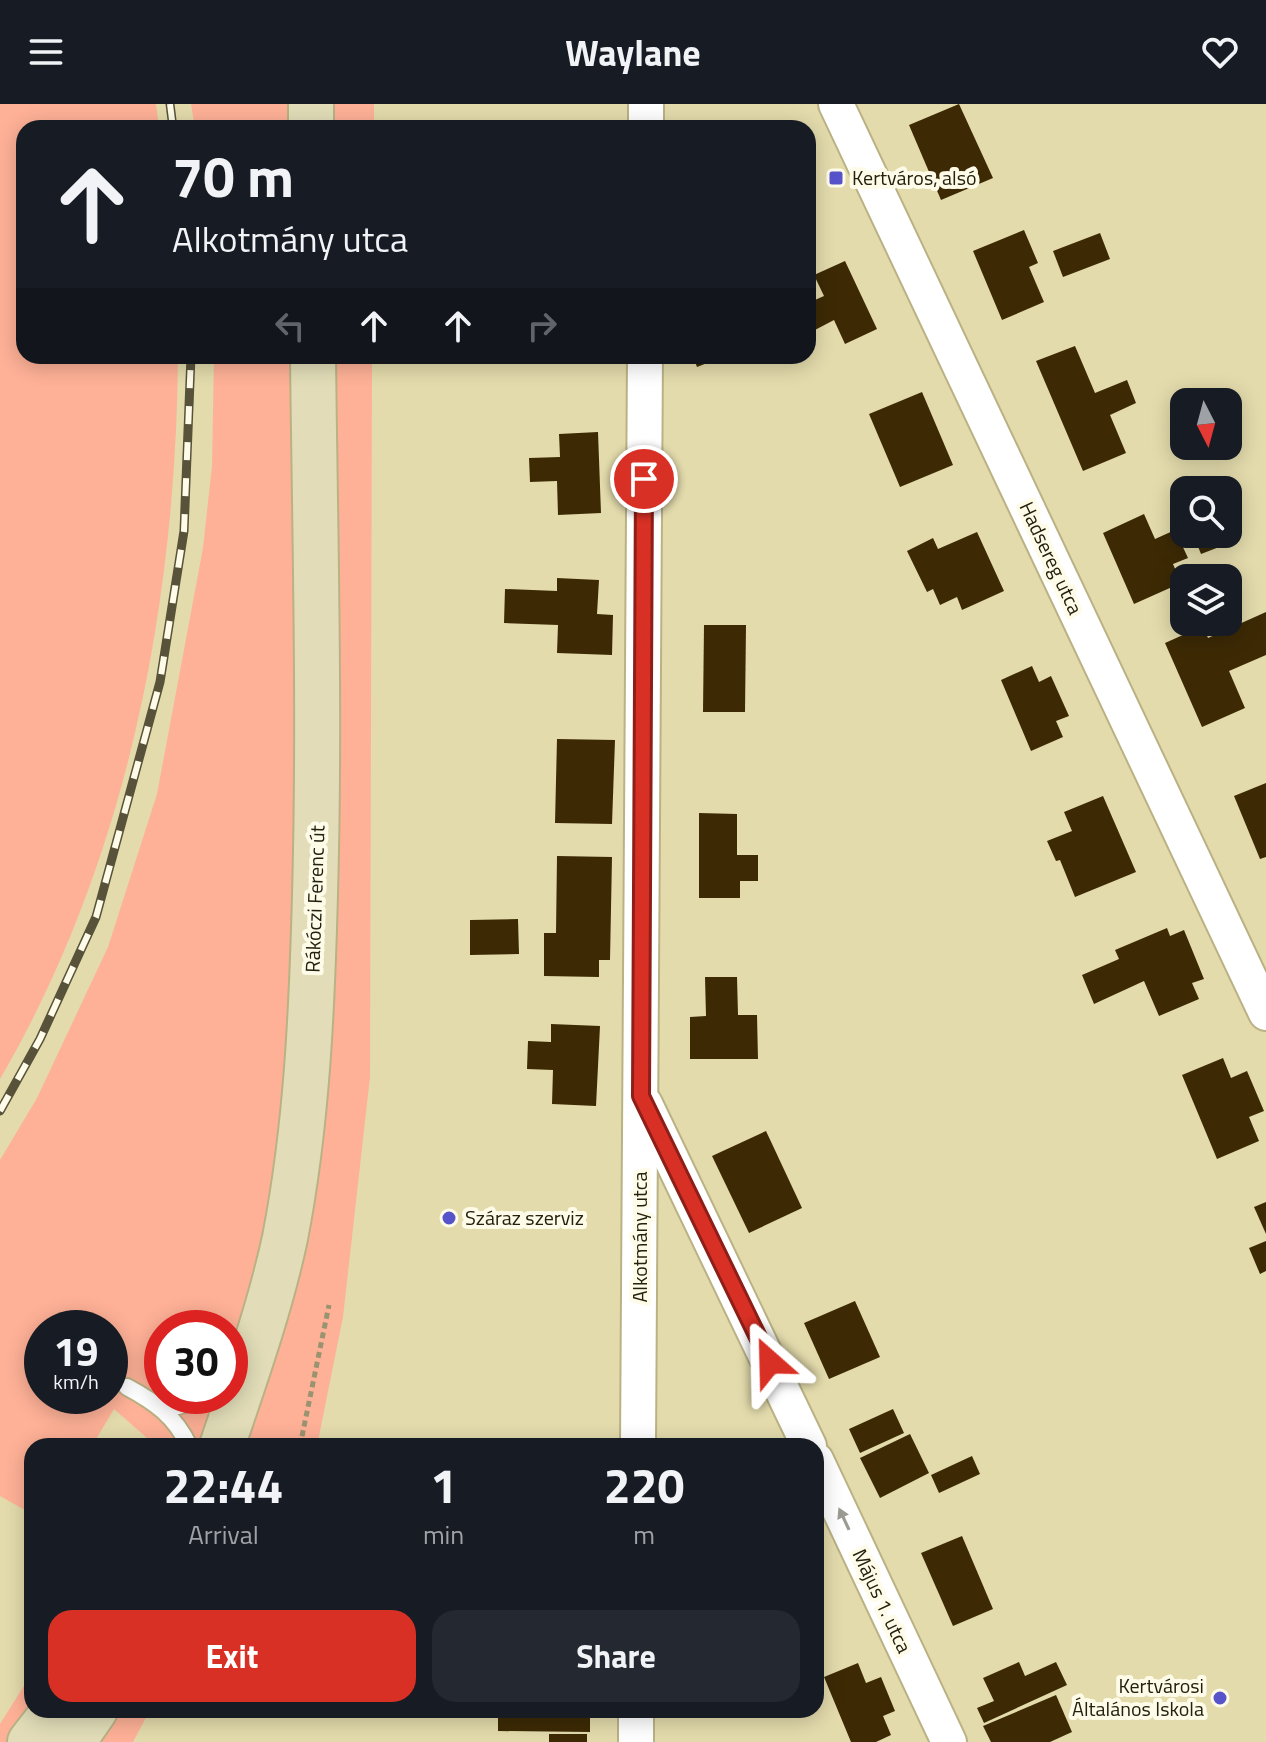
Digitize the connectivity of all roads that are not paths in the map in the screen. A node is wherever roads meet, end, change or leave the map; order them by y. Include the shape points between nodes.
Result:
1 (836, 104) edge
2 (313, 364) edge
3 (645, 364) edge
4 (1266, 1013) edge
5 (641, 1096) junction
6 (248, 1348) edge
7 (168, 1414) edge
8 (188, 1414) edge
9 (222, 1414) edge
10 (213, 1433) edge
11 (638, 1438) edge
12 (805, 1438) edge
13 (824, 1477) edge
14 (49, 1718) edge
15 (90, 1718) edge
16 (636, 1718) edge
17 (30, 1742) edge
18 (73, 1742) edge
19 (636, 1742) edge
20 (949, 1742) edge

1 - 4 street, Hadsereg utca
2 - 6 main road, Rákóczi Ferenc út via 318,806 313,978 285,1239
3 - 5 street, Alkotmány utca
5 - 11 street, Alkotmány utca
5 - 12 street
7 - 10 lane via 177,1424
8 - 10 lane
9 - 10 main road, Rákóczi Ferenc út
20 -> 13 street, Május 1. utca
14 - 17 main road
15 - 18 main road
16 - 19 street

